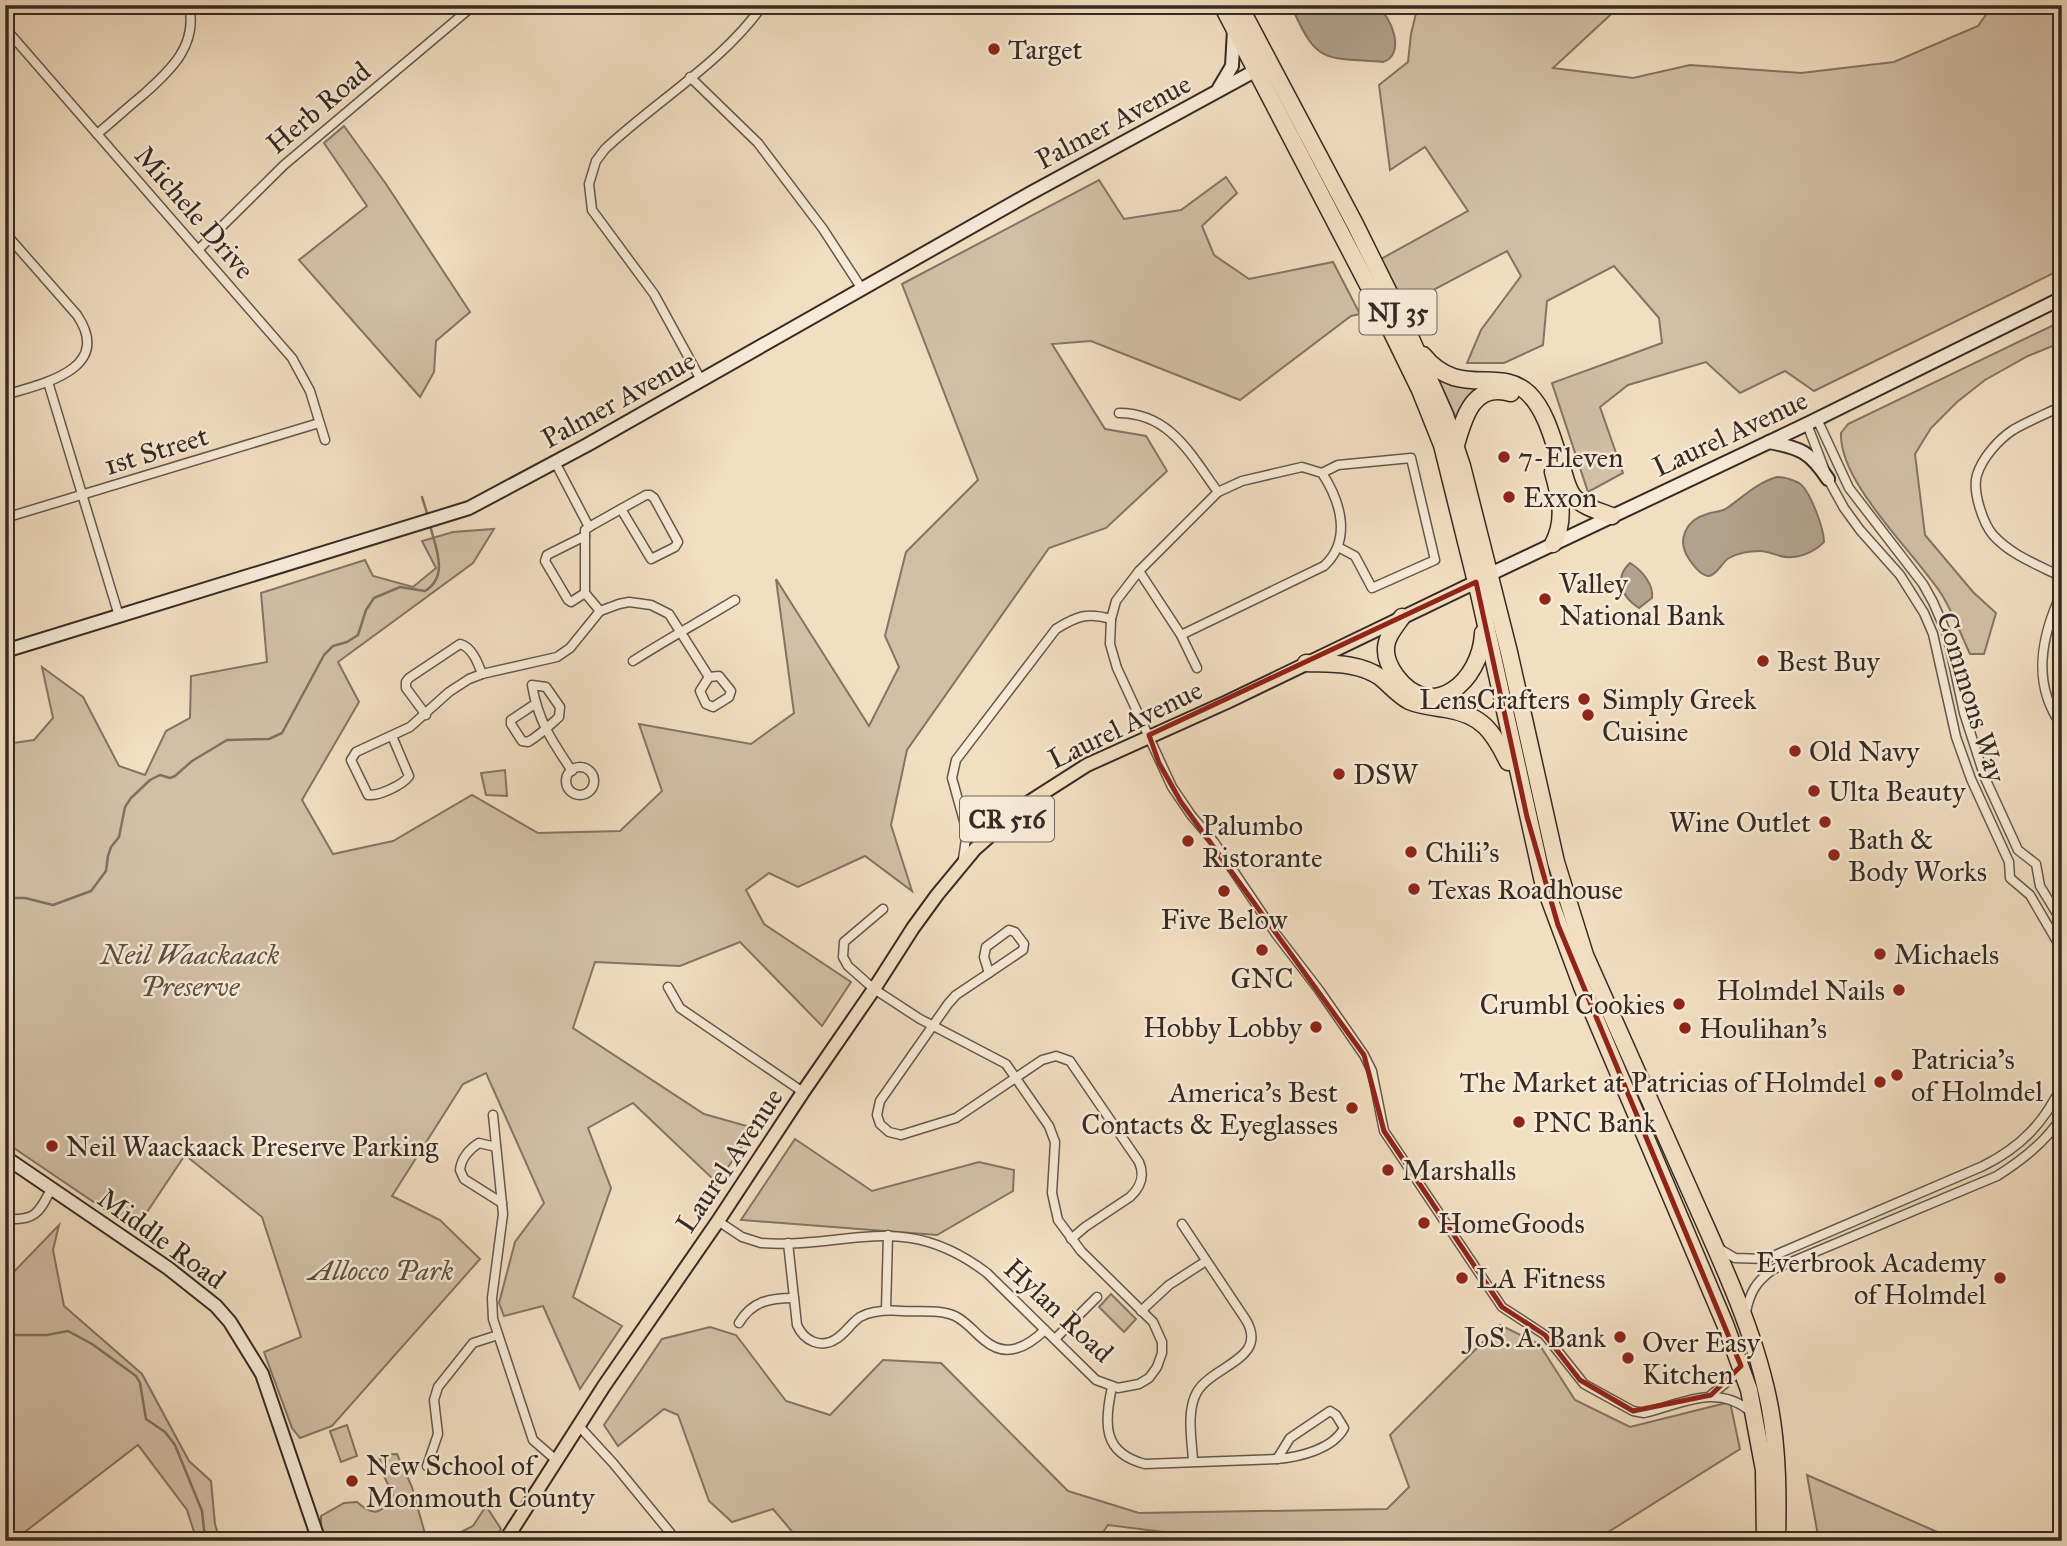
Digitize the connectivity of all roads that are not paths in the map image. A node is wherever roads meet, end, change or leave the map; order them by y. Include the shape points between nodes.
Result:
1 (189, 5) edge
2 (474, 5) edge
3 (763, 5) edge
4 (1222, 5) edge
5 (1239, 5) edge
6 (1246, 5) edge
7 (5, 28) edge
8 (1234, 29) junction
9 (1254, 33) junction
10 (1262, 67) junction
11 (691, 77) junction
12 (1214, 94) junction
13 (97, 134) junction
14 (5, 233) edge
15 (198, 250) junction
16 (862, 289) junction
17 (2062, 298) edge
18 (1413, 342) junction
19 (701, 380) junction
20 (48, 382) junction
21 (5, 395) edge
22 (2062, 406) edge
23 (1119, 413) dead end
24 (1812, 421) junction
25 (319, 423) junction
26 (325, 440) dead end
27 (1768, 442) junction
28 (1456, 445) junction
29 (555, 462) junction
30 (1322, 473) junction
31 (1828, 479) junction
32 (1218, 492) junction
33 (82, 496) junction
34 (621, 509) junction
35 (1612, 516) junction
36 (5, 518) edge
37 (589, 527) junction
38 (585, 536) junction
39 (1553, 544) junction
40 (1338, 547) junction
41 (1139, 571) junction
42 (2062, 577) edge
43 (1482, 578) junction
44 (2062, 592) edge
45 (585, 593) junction
46 (735, 600) dead end
47 (600, 611) junction
48 (1483, 613) junction
49 (119, 616) junction
50 (1402, 617) junction
51 (1111, 620) junction
52 (681, 632) junction
53 (1181, 635) junction
54 (5, 651) edge
55 (633, 661) dead end
56 (1306, 663) junction
57 (1197, 668) dead end
58 (482, 674) junction
59 (709, 677) junction
60 (535, 704) junction
61 (426, 715) junction
62 (2062, 726) edge
63 (545, 730) junction
64 (1149, 735) junction
65 (392, 736) junction
66 (572, 771) dead end
67 (957, 798) junction
68 (1527, 817) junction
69 (992, 832) junction
70 (962, 863) junction
71 (883, 909) dead end
72 (2062, 922) edge
73 (2062, 950) edge
74 (989, 973) junction
75 (668, 987) dead end
76 (874, 989) junction
77 (933, 1026) junction
78 (1016, 1077) junction
79 (2062, 1085) edge
80 (803, 1092) junction
81 (2047, 1113) junction
82 (493, 1115) dead end
83 (2061, 1120) edge
84 (496, 1147) junction
85 (5, 1157) edge
86 (51, 1189) junction
87 (502, 1203) junction
88 (5, 1219) edge
89 (718, 1221) junction
90 (1182, 1224) dead end
91 (888, 1235) junction
92 (1070, 1239) junction
93 (788, 1243) junction
94 (1714, 1246) junction
95 (1206, 1261) junction
96 (1097, 1297) dead end
97 (794, 1298) junction
98 (886, 1310) junction
99 (1142, 1311) junction
100 (1744, 1319) junction
101 (739, 1323) dead end
102 (1045, 1330) junction
103 (498, 1335) junction
104 (1055, 1339) junction
105 (1741, 1366) junction
106 (1112, 1387) junction
107 (1712, 1395) junction
108 (1755, 1415) junction
109 (578, 1425) junction
110 (1278, 1459) junction
111 (556, 1460) junction
112 (1193, 1461) junction
113 (427, 1466) dead end
114 (319, 1541) edge
115 (505, 1541) edge
116 (677, 1541) edge
117 (1765, 1541) edge
118 (1777, 1541) edge

1 - 13 street via 191,27 178,61
2 - 15 street, Herb Road via 284,165
3 - 11 street via 729,45
4 - 8 highway, NJ 35
5 - 9 highway, NJ 35
6 - 9 highway
7 - 13 street, Michele Drive
8 - 10 highway, NJ 35
8 - 12 street, Palmer Avenue via 1233,66
9 - 10 highway, NJ 35
10 - 12 street, Palmer Avenue
10 - 18 highway, NJ 35 via 1355,224
10 - 43 highway, NJ 35 via 1420,390 1442,445
11 - 16 street via 758,143
11 - 19 street via 605,149 592,171 588,190 592,210 654,294
12 - 16 street, Palmer Avenue
13 - 15 street, Michele Drive
14 - 20 street via 85,329 85,349 77,366 68,375
15 - 25 street, Michele Drive via 292,358 310,391
16 - 19 street, Palmer Avenue
17 - 24 street, Laurel Avenue
18 - 28 highway, NJ 35
18 - 35 highway via 1429,363 1451,377 1513,384 1530,395 1545,421 1569,490 1583,504
19 - 29 street, Palmer Avenue
20 - 21 street
20 - 33 street
22 - 42 street via 2012,431 1991,451 1976,477 1984,523 1995,537 2014,553
23 - 32 street via 1137,413 1173,432
24 - 27 street, Laurel Avenue
24 - 31 street, Commons Way
24 - 72 street, Commons Way via 1849,488 1923,584 1941,619 1985,778 2018,850 2036,864 2040,886
25 - 26 street, Michele Drive
25 - 33 street, 1st Street
27 - 31 street via 1808,454
27 - 35 street, Laurel Avenue
28 - 39 highway via 1468,409 1478,398 1502,391 1522,399 1534,416 1561,506 1561,526
28 - 43 highway, NJ 35
29 - 37 street
29 - 49 street, Palmer Avenue via 449,515
30 - 32 street via 1302,467 1242,481
30 - 40 street via 1333,489 1340,517
30 - 40 street via 1338,465 1411,458 1434,560 1372,588 1354,556
31 - 73 street, Commons Way via 1852,519 1900,575 1924,613 1956,737 2009,862 2011,881 2030,895
32 - 41 street
33 - 36 street, 1st Street
33 - 49 street
34 - 34 street via 650,495 678,542 675,547 651,559
34 - 37 street
35 - 39 street, Laurel Avenue
37 - 38 street
38 - 45 street
38 - 45 street via 547,555 545,561 568,600 578,600
39 - 43 street, Laurel Avenue
40 - 53 street via 1324,566
41 - 51 street via 1116,601
41 - 53 street
43 - 48 highway, NJ 35
43 - 50 main road, Laurel Avenue / CR 516
43 - 94 highway, NJ 35 via 1509,652 1569,910
44 - 62 street via 2042,647 2042,680 2052,713
45 - 47 street
46 - 52 street
47 - 52 street via 629,602 651,606 669,614
47 - 58 street via 557,657
48 - 50 highway via 1483,638 1469,677 1454,691 1433,696 1406,686 1390,665 1387,642
48 - 68 highway, NJ 35
49 - 54 street, Palmer Avenue
50 - 56 main road, Laurel Avenue / CR 516
51 - 64 street via 1110,644 1117,668
51 - 67 street via 1093,614 1056,629 956,760 952,778
52 - 55 street
52 - 59 street
53 - 57 street
56 - 64 main road, Laurel Avenue / CR 516
56 - 68 highway via 1363,669 1411,702 1475,718 1497,740
58 - 61 street via 456,688
58 - 61 street via 467,647 460,644 410,678 406,688
59 - 59 street via 721,678 731,691 713,707 700,691
60 - 63 street
60 - 63 street via 511,724 525,743
60 - 63 street via 532,685 546,687 561,711
61 - 65 street
63 - 66 street
64 - 69 main road, Laurel Avenue / CR 516 via 1060,781
64 - 107 street via 1181,802 1364,1055 1372,1071 1384,1131 1502,1307 1551,1340 1580,1380 1633,1411 1644,1413
65 - 65 street via 408,779 368,795 352,756
67 - 69 street via 966,815
67 - 70 street via 967,832
68 - 105 highway, NJ 35 via 1543,882 1569,955
69 - 70 main road, Laurel Avenue / CR 516
70 - 76 main road, Laurel Avenue / CR 516
71 - 76 street, Hylan Road via 845,942 843,957
74 - 74 street via 986,947 1013,930 1024,944 1023,950
74 - 77 street via 952,999
75 - 80 street via 680,1008
76 - 77 street, Hylan Road
76 - 80 main road, Laurel Avenue / CR 516
77 - 78 street, Hylan Road via 992,1055
77 - 78 street via 878,1107 878,1120 889,1132 901,1135 947,1122
78 - 92 street, Hylan Road via 1053,1135 1053,1202
78 - 92 street via 1050,1057 1070,1061 1142,1169 1137,1191
79 - 81 street
80 - 89 main road, Laurel Avenue / CR 516
81 - 83 street
81 - 94 street via 2030,1134 1996,1160 1766,1259 1735,1258
82 - 84 street
83 - 100 street via 1997,1176 1772,1270 1749,1294
84 - 87 street
84 - 87 street via 474,1146 460,1170 464,1179
85 - 86 street, Middle Road
86 - 88 street via 32,1217
86 - 114 street, Middle Road via 168,1268 230,1322 261,1374
87 - 103 street via 492,1304
89 - 93 street, Hylan Road via 748,1240
89 - 109 main road, Laurel Avenue / CR 516
90 - 95 street
91 - 93 street, Hylan Road
91 - 98 street
91 - 102 street, Hylan Road via 932,1242 966,1258
92 - 99 street, Hylan Road
93 - 97 street
94 - 100 highway, NJ 35
95 - 99 street via 1169,1285
95 - 112 street via 1246,1320 1252,1339 1247,1352 1209,1377 1195,1395
96 - 104 street
97 - 98 street via 800,1332 819,1343 834,1340 861,1317
97 - 101 street via 761,1302
98 - 102 street via 949,1314 991,1346 1008,1350 1026,1346
99 - 106 street, Hylan Road via 1159,1333 1160,1360 1154,1373 1139,1384
100 - 118 highway, NJ 35 via 1767,1393 1775,1440
102 - 104 street, Hylan Road
103 - 111 street via 533,1440
103 - 113 street via 473,1343 438,1387 434,1400 438,1434
104 - 106 street, Hylan Road via 1096,1380
105 - 107 street
105 - 108 highway, NJ 35
106 - 112 street via 1106,1424 1122,1454 1145,1464
107 - 108 street via 1739,1402
108 - 117 highway, NJ 35 via 1765,1481
109 - 111 main road, Laurel Avenue / CR 516
109 - 116 street
110 - 110 street via 1290,1438 1330,1411 1344,1428 1309,1454
110 - 112 street
111 - 115 main road, Laurel Avenue / CR 516

